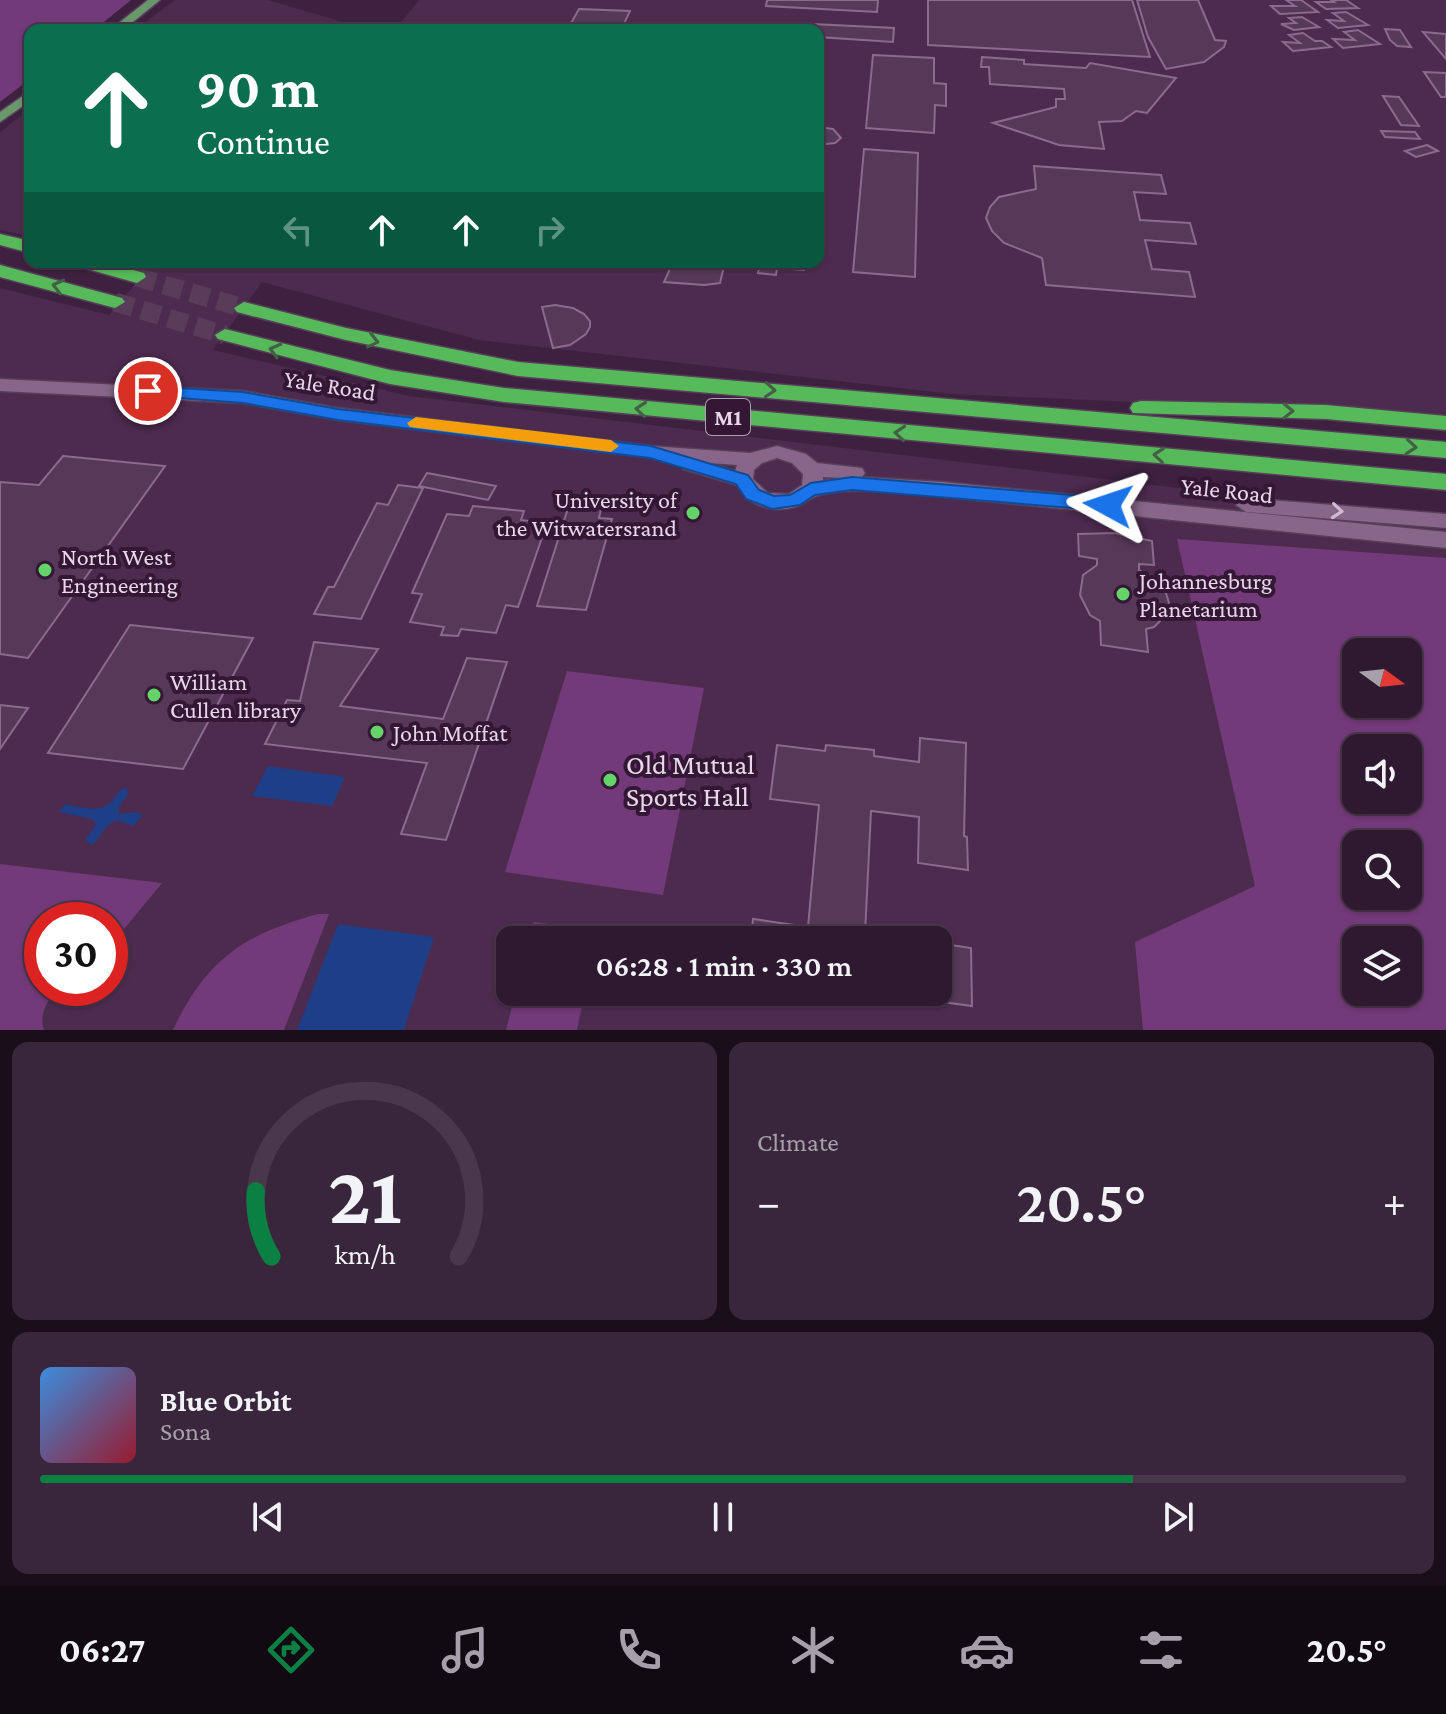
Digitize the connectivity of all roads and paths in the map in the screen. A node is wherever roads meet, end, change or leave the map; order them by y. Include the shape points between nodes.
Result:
1 (155, 0) edge
2 (124, 24) edge
3 (24, 100) edge
4 (0, 118) edge
5 (0, 239) edge
6 (24, 245) edge
7 (105, 268) edge
8 (0, 271) edge
9 (137, 277) tunnel mouth
10 (115, 302) tunnel mouth
11 (244, 308) tunnel mouth
12 (225, 335) tunnel mouth
13 (0, 385) edge
14 (1249, 421) junction
15 (1446, 423) edge
16 (1446, 450) edge
17 (651, 452) junction
18 (751, 460) junction
19 (811, 479) junction
20 (742, 480) junction
21 (1446, 482) edge
22 (1107, 500) junction
23 (1446, 521) edge
24 (1446, 540) edge

1 - 2 main road
3 - 4 main road
5 - 6 highway
7 - 9 highway
10 -> 8 highway
11 -> 14 highway, M1 via 518,369 1044,414 1122,407
21 -> 12 highway, M1 via 504,395 390,377
13 - 17 street, Yale Road via 243,397 338,414
14 -> 15 highway via 1326,412
14 -> 16 highway
17 - 18 street, Yale Road
17 - 20 street, Yale Road
18 - 19 street via 763,454 792,455
18 - 20 street
19 - 20 street via 794,501 772,502 752,495
19 - 22 street, Yale Road
22 -> 23 street, Yale Road
22 - 24 street, Yale Road

